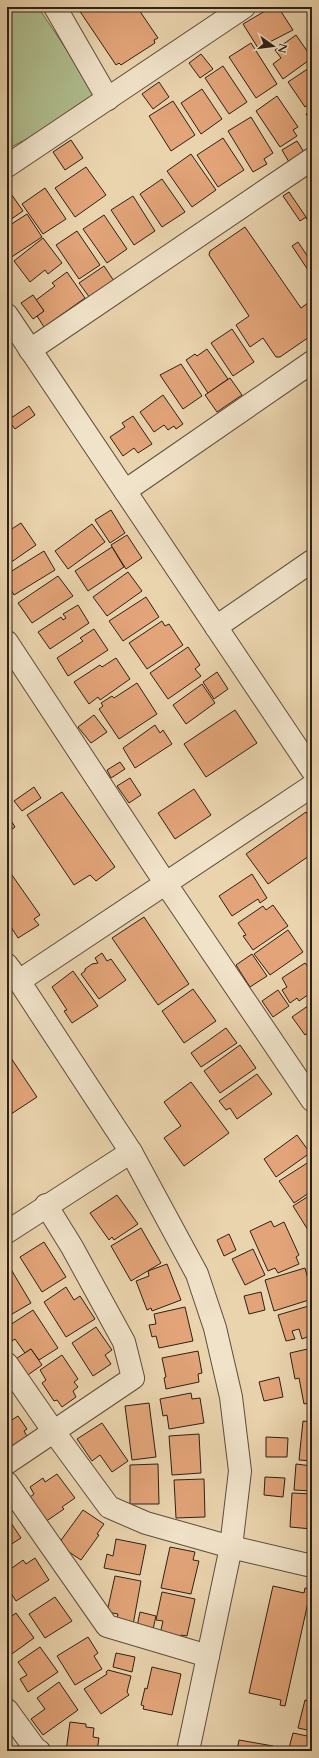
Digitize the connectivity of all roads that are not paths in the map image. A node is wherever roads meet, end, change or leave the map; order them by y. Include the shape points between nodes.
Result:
1 (55, 7) edge
2 (244, 7) edge
3 (108, 99) junction
4 (312, 160) edge
5 (7, 166) edge
6 (7, 315) edge
7 (30, 350) junction
8 (312, 362) edge
9 (125, 491) junction
10 (312, 562) edge
11 (216, 627) junction
12 (7, 642) edge
13 (312, 770) edge
14 (312, 786) edge
15 (166, 884) junction
16 (13, 973) edge
17 (312, 1100) edge
18 (131, 1152) junction
19 (46, 1206) junction
20 (7, 1232) edge
21 (7, 1364) edge
22 (54, 1432) junction
23 (7, 1463) edge
24 (7, 1482) edge
25 (231, 1547) junction
26 (312, 1566) edge
27 (208, 1656) junction
28 (7, 1710) edge
29 (37, 1751) edge
30 (188, 1751) edge

1 - 3 street
2 - 3 street
3 - 5 street
4 - 7 street
6 - 7 street
7 - 9 street
8 - 9 street
9 - 11 street
10 - 11 street
11 - 13 street
12 - 15 street
14 - 15 street
15 - 16 street
15 - 17 street
16 - 18 street
18 - 19 street
18 - 25 street via 197,1274 215,1328 231,1397 240,1471
19 - 20 street
19 - 22 street via 76,1253 124,1342 133,1378
21 - 22 street
22 - 23 street
22 - 25 street via 109,1507 146,1523
24 - 27 street via 107,1626
25 - 26 street
25 - 27 street
27 - 30 street
28 - 29 street

